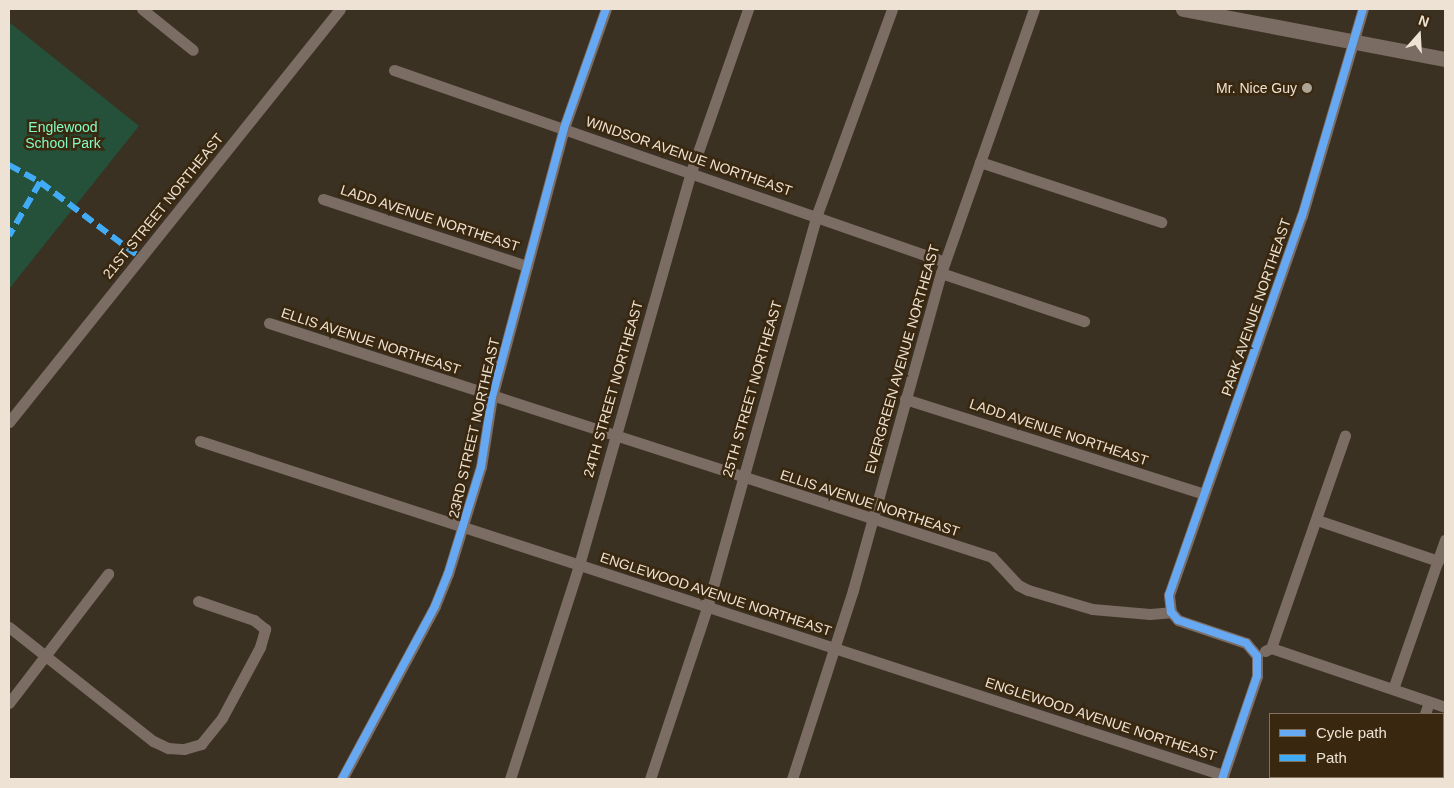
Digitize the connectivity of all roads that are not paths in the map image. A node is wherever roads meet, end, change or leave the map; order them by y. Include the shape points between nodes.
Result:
1 (142, 9) edge
2 (340, 9) edge
3 (606, 9) edge
4 (748, 9) edge
5 (892, 9) edge
6 (1034, 9) edge
7 (1183, 9) edge
8 (1363, 9) edge
9 (1353, 42) junction
10 (193, 50) dead end
11 (1445, 59) edge
12 (394, 70) dead end
13 (564, 128) junction
14 (980, 162) junction
15 (691, 172) junction
16 (323, 199) dead end
17 (816, 217) junction
18 (1161, 222) dead end
19 (527, 266) junction
20 (943, 268) junction
21 (1084, 321) dead end
22 (269, 323) dead end
23 (492, 397) junction
24 (905, 399) junction
25 (9, 422) edge
26 (1345, 435) dead end
27 (614, 437) junction
28 (200, 441) dead end
29 (742, 478) junction
30 (1204, 494) junction
31 (870, 520) junction
32 (1316, 520) junction
33 (464, 528) junction
34 (1445, 540) edge
35 (1438, 561) junction
36 (579, 565) junction
37 (108, 574) dead end
38 (198, 601) dead end
39 (707, 608) junction
40 (1171, 612) junction
41 (9, 627) edge
42 (835, 648) junction
43 (1271, 648) junction
44 (46, 656) junction
45 (1257, 656) junction
46 (1393, 689) junction
47 (1429, 702) junction
48 (9, 703) edge
49 (1445, 707) edge
50 (1425, 713) edge
51 (1222, 777) edge
52 (342, 779) edge
53 (510, 779) edge
54 (650, 779) edge
55 (792, 779) edge

1 - 10 street
2 - 25 street, 21ST STREET NORTHEAST
3 - 13 street, 23RD STREET NORTHEAST
4 - 15 street, 24TH STREET NORTHEAST
5 - 17 street, 25TH STREET NORTHEAST
6 - 14 street, EVERGREEN AVENUE NORTHEAST
7 - 9 main road
8 - 9 street, PARK AVENUE NORTHEAST
9 - 11 main road
9 - 30 street, PARK AVENUE NORTHEAST via 1302,216
12 - 13 street, WINDSOR AVENUE NORTHEAST
13 - 15 street, WINDSOR AVENUE NORTHEAST
13 - 19 street, 23RD STREET NORTHEAST
14 - 18 street
14 - 20 street, EVERGREEN AVENUE NORTHEAST
15 - 17 street, WINDSOR AVENUE NORTHEAST
15 - 27 street, 24TH STREET NORTHEAST
16 - 19 street, LADD AVENUE NORTHEAST
17 - 20 street, WINDSOR AVENUE NORTHEAST
17 - 29 street, 25TH STREET NORTHEAST
19 - 23 street, 23RD STREET NORTHEAST
20 - 21 street, WINDSOR AVENUE NORTHEAST
20 - 24 street, EVERGREEN AVENUE NORTHEAST
22 - 23 street, ELLIS AVENUE NORTHEAST
23 - 27 street, ELLIS AVENUE NORTHEAST
23 - 33 street, 23RD STREET NORTHEAST via 480,467
24 - 30 street, LADD AVENUE NORTHEAST
24 - 31 street, EVERGREEN AVENUE NORTHEAST
26 - 32 street
27 - 29 street, ELLIS AVENUE NORTHEAST
27 - 36 street, 24TH STREET NORTHEAST
28 - 33 street, ENGLEWOOD AVENUE NORTHEAST
29 - 31 street, ELLIS AVENUE NORTHEAST
29 - 39 street, 25TH STREET NORTHEAST
30 - 40 street, PARK AVENUE NORTHEAST via 1169,595
31 - 40 street, ELLIS AVENUE NORTHEAST via 992,557 1018,585 1082,607 1150,614
31 - 42 street, EVERGREEN AVENUE NORTHEAST
32 - 35 street
32 - 43 street
33 - 36 street, ENGLEWOOD AVENUE NORTHEAST
33 - 52 street, 23RD STREET NORTHEAST via 435,606
34 - 35 street
35 - 46 street
36 - 39 street, ENGLEWOOD AVENUE NORTHEAST
36 - 53 street, 24TH STREET NORTHEAST
37 - 44 street
38 - 44 street via 254,620 265,630 260,647 222,718 201,744 184,749 168,748 153,741
39 - 42 street, ENGLEWOOD AVENUE NORTHEAST
39 - 54 street, 25TH STREET NORTHEAST
40 - 45 street via 1184,622 1246,643
41 - 44 street
42 - 51 street, ENGLEWOOD AVENUE NORTHEAST
42 - 55 street, EVERGREEN AVENUE NORTHEAST
43 - 45 street
43 - 46 street
44 - 48 street
45 - 51 street via 1257,676
46 - 47 street
47 - 49 street
47 - 50 street

